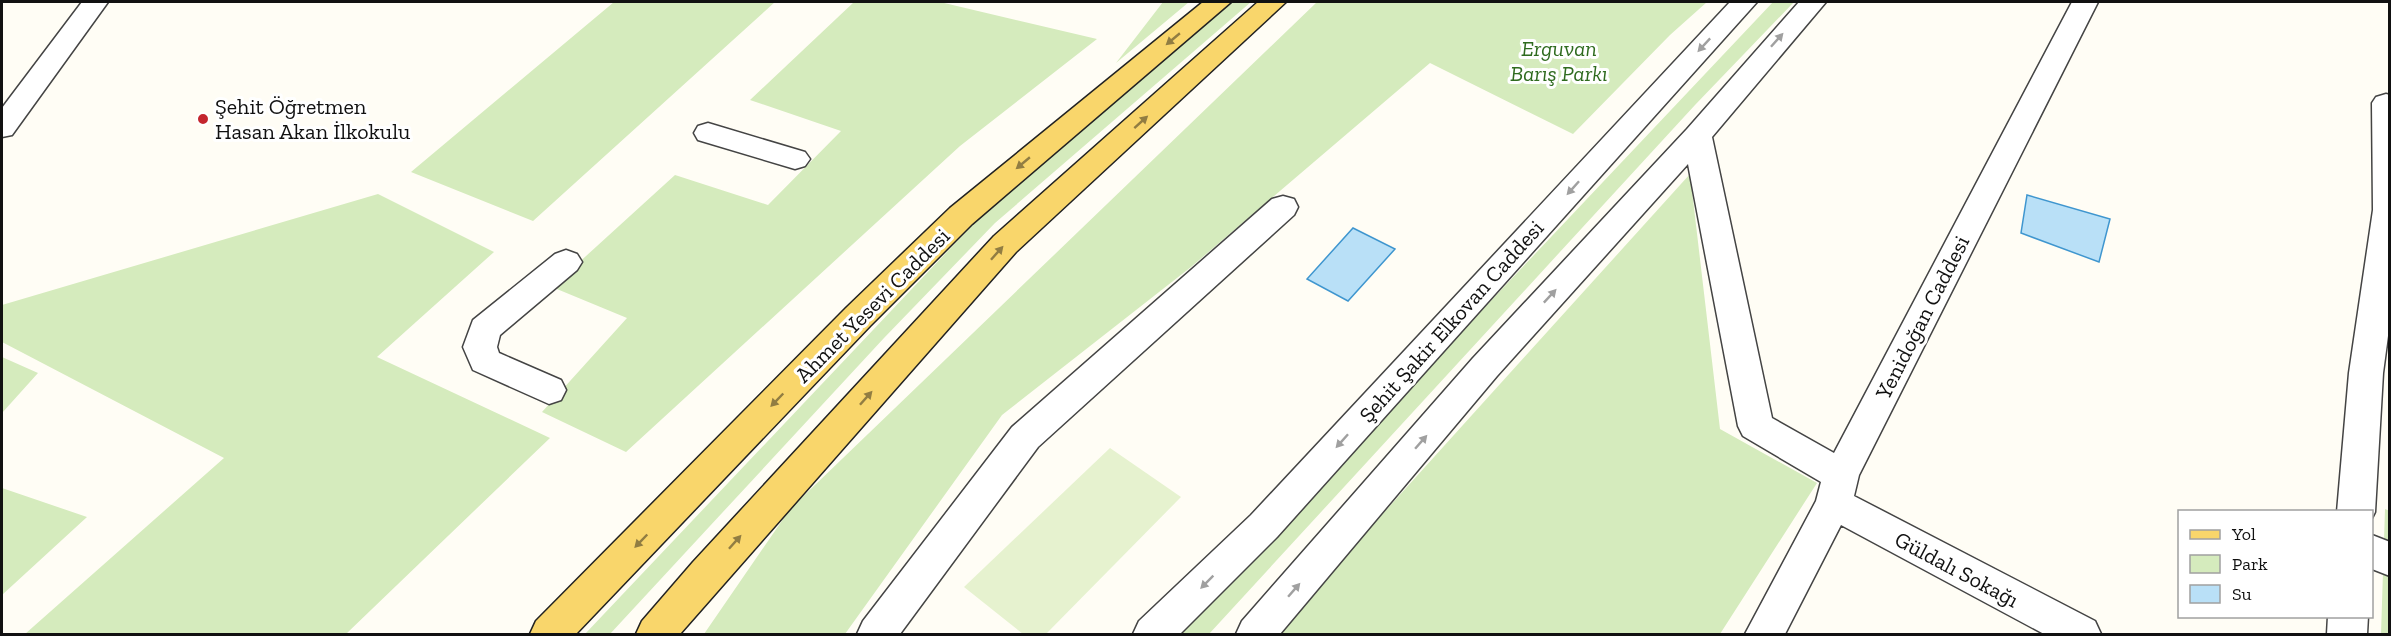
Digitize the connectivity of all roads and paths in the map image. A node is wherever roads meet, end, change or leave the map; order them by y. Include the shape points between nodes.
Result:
1 (94, 2) edge
2 (1218, 2) edge
3 (1274, 2) edge
4 (1744, 2) edge
5 (1813, 2) edge
6 (2085, 2) edge
7 (2386, 103) dead end
8 (2, 128) edge
9 (708, 133) dead end
10 (1697, 136) junction
11 (795, 159) dead end
12 (1283, 207) dead end
13 (2389, 210) edge
14 (566, 262) dead end
15 (549, 390) dead end
16 (1838, 489) junction
17 (2356, 510) edge
18 (2373, 552) edge
19 (2390, 559) edge
20 (707, 574) junction
21 (2348, 618) edge
22 (550, 634) edge
23 (656, 634) edge
24 (669, 634) edge
25 (877, 634) edge
26 (1153, 634) edge
27 (1256, 634) edge
28 (1765, 634) edge
29 (2081, 634) edge
30 (2347, 634) edge

1 - 8 street
2 -> 22 main road, Ahmet Yesevi Caddesi via 961,216
20 -> 3 main road via 1005,244
4 -> 26 street, Şehit Şakir Elkovan Caddesi via 1264,526
10 -> 5 street
6 - 16 street, Yenidoğan Caddesi
7 - 13 street
9 - 11 street
10 - 16 street, Güldalı Sokağı via 1756,426
27 -> 10 street via 1485,367
12 - 25 street via 1025,437
13 - 17 street via 2367,373
14 - 15 street via 485,329 480,347 485,361
16 - 28 street, Yenidoğan Caddesi
16 - 29 street, Güldalı Sokağı
18 - 19 street
20 - 23 main road
20 - 24 main road
21 - 30 street

